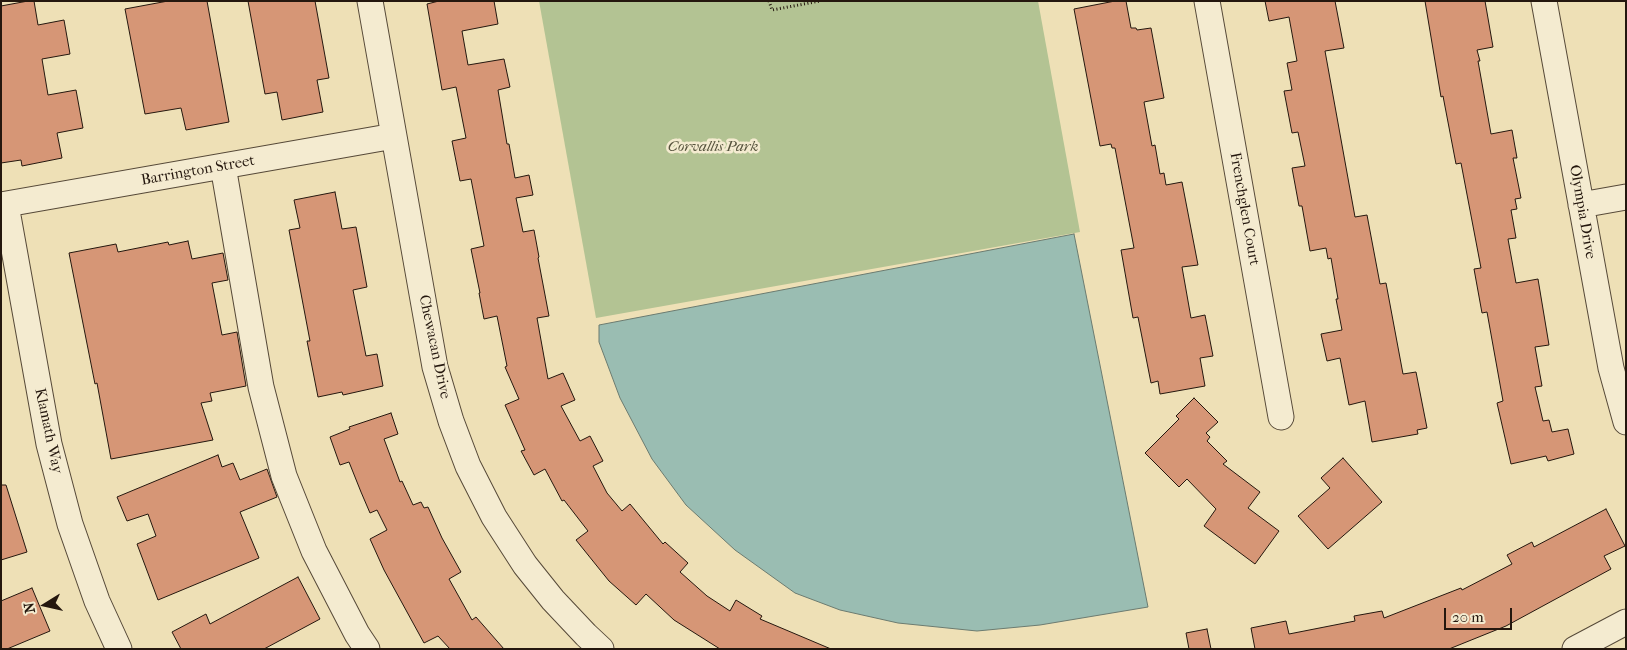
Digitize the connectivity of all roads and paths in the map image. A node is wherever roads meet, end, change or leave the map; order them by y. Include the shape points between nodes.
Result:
1 (370, 1) edge
2 (769, 1) edge
3 (820, 1) edge
4 (1207, 1) edge
5 (1544, 1) edge
6 (394, 136) junction
7 (223, 166) junction
8 (1626, 197) edge
9 (3, 205) edge
10 (1580, 206) junction
11 (1281, 416) dead end
12 (1626, 422) edge
13 (1626, 622) edge
14 (119, 649) edge
15 (367, 649) edge
16 (601, 649) edge
17 (1575, 649) edge

1 - 6 street, Chewacan Drive
2 - 3 path via 772,10
4 - 11 street, Frenchglen Court
5 - 10 street, Olympia Drive
6 - 7 street, Barrington Street
6 - 16 street, Chewacan Drive via 436,366 468,466 494,516 525,564
7 - 9 street, Barrington Street
7 - 15 street via 261,387 284,476 314,552
8 - 10 street
9 - 14 street, Klamath Way via 49,444 70,524 97,601
10 - 12 street, Olympia Drive via 1611,368
13 - 17 street

